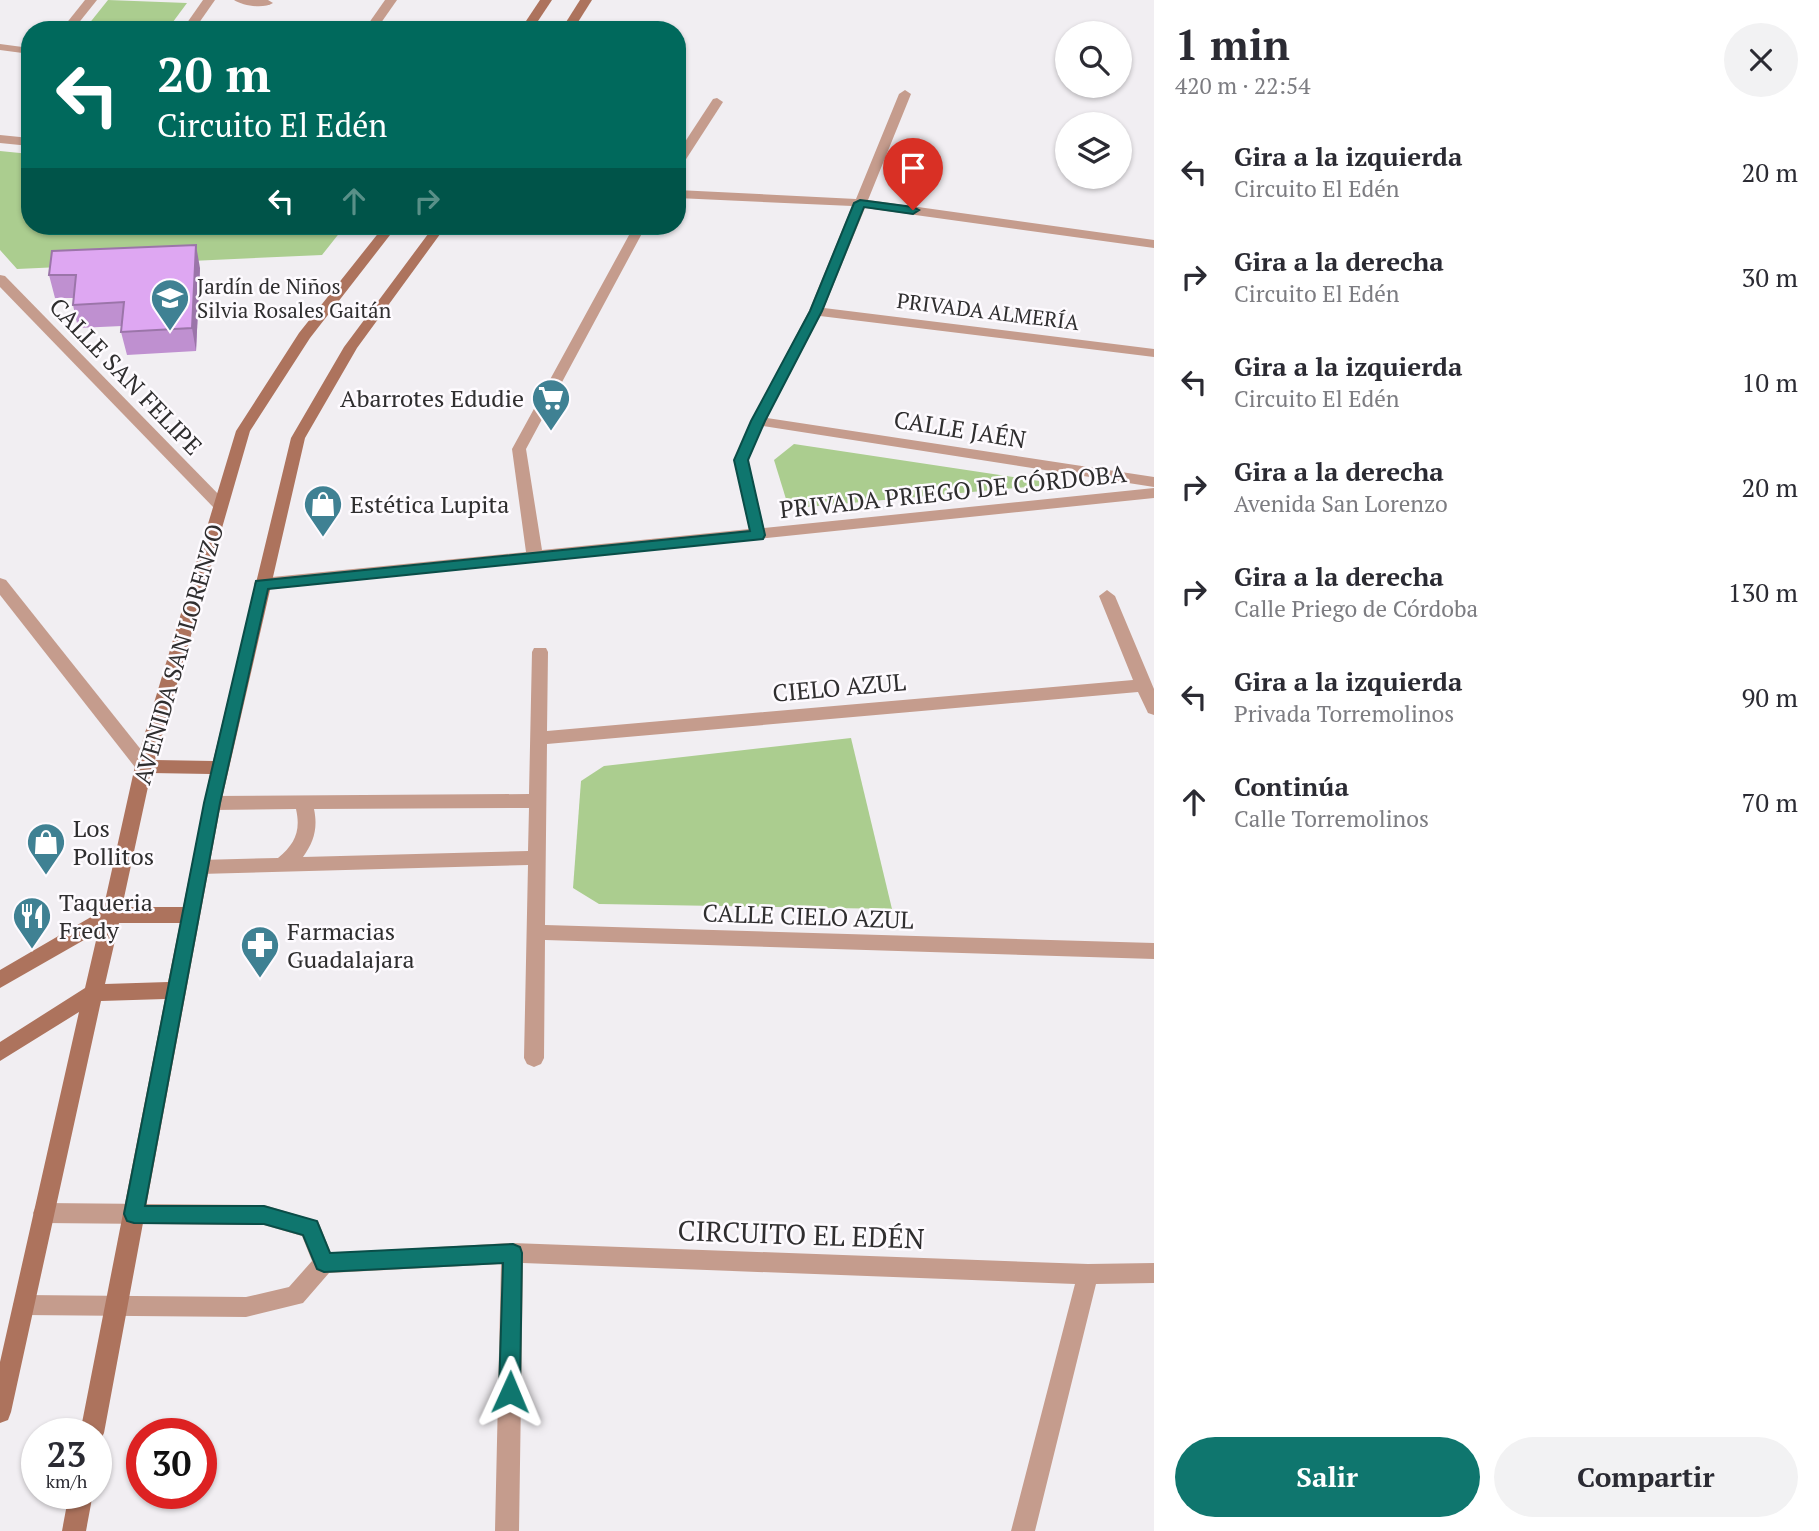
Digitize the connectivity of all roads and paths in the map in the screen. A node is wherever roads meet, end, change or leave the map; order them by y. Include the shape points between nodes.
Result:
1 (91, 0) edge
2 (209, 0) edge
3 (240, 0) edge
4 (390, 0) edge
5 (546, 0) edge
6 (586, 0) edge
7 (267, 3) dead end
8 (74, 21) edge
9 (194, 21) edge
10 (376, 21) edge
11 (532, 21) edge
12 (573, 21) edge
13 (0, 47) edge
14 (21, 50) edge
15 (905, 94) dead end
16 (717, 102) dead end
17 (0, 139) edge
18 (21, 141) edge
19 (686, 150) edge
20 (686, 194) edge
21 (860, 203) junction
22 (384, 235) edge
23 (433, 235) edge
24 (635, 235) edge
25 (1154, 244) edge
26 (0, 279) edge
27 (816, 311) junction
28 (1154, 353) edge
29 (758, 421) junction
30 (1154, 482) edge
31 (1154, 493) edge
32 (220, 505) junction
33 (758, 535) junction
34 (535, 556) junction
35 (0, 584) edge
36 (262, 584) junction
37 (1107, 596) dead end
38 (540, 652) dead end
39 (1144, 685) junction
40 (1154, 709) edge
41 (538, 738) junction
42 (144, 766) junction
43 (220, 768) junction
44 (537, 801) junction
45 (212, 803) junction
46 (303, 803) junction
47 (536, 858) junction
48 (284, 863) junction
49 (200, 867) junction
50 (110, 915) junction
51 (191, 915) junction
52 (535, 932) junction
53 (1154, 951) edge
54 (0, 980) edge
55 (177, 990) junction
56 (93, 993) junction
57 (0, 1052) edge
58 (534, 1058) dead end
59 (44, 1213) junction
60 (134, 1214) junction
61 (513, 1253) junction
62 (324, 1263) junction
63 (1154, 1273) edge
64 (1088, 1274) junction
65 (24, 1305) junction
66 (117, 1306) junction
67 (0, 1412) edge
68 (95, 1418) edge
69 (78, 1509) edge
70 (74, 1531) edge
71 (507, 1531) edge
72 (1023, 1531) edge

1 - 8 street
2 - 9 street
3 - 7 street
4 - 10 street
5 - 11 street
6 - 12 street
13 - 14 street
15 - 21 street
16 - 19 street
17 - 18 street
20 - 21 street
21 - 25 street
21 - 27 street
22 - 32 street, AVENIDA SAN LORENZO via 304,336 243,431
23 - 36 street via 351,347 298,438
24 - 34 street via 519,449
26 - 32 street, CALLE SAN FELIPE
27 - 28 street, PRIVADA ALMERÍA
27 - 29 street
29 - 30 street, CALLE JAÉN
29 - 33 street via 741,460
31 - 33 street, PRIVADA PRIEGO DE CÓRDOBA
32 - 42 street, AVENIDA SAN LORENZO
33 - 34 street, PRIVADA PRIEGO DE CÓRDOBA
34 - 36 street, PRIVADA PRIEGO DE CÓRDOBA
35 - 42 street
36 - 43 street
37 - 39 street
38 - 41 street
39 - 40 street
39 - 41 street, CIELO AZUL
41 - 44 street
42 - 43 street
42 - 50 street, AVENIDA SAN LORENZO
43 - 45 street
44 - 46 street
44 - 47 street
45 - 46 street
45 - 49 street
46 - 48 street via 307,835 303,846
47 - 48 street
47 - 52 street
48 - 49 street
49 - 51 street
50 - 51 street
50 - 54 street
50 - 56 street, AVENIDA SAN LORENZO
51 - 55 street
52 - 53 street, CALLE CIELO AZUL
52 - 58 street
55 - 56 street
55 - 60 street
56 - 57 street
56 - 59 street, AVENIDA SAN LORENZO
59 - 60 street
59 - 65 street, AVENIDA SAN LORENZO
60 - 62 street via 264,1215 310,1228
60 - 66 street
61 - 62 street, CIRCUITO EL EDÉN
61 - 64 street, CIRCUITO EL EDÉN
61 - 71 street
62 - 66 street via 295,1296 246,1307
63 - 64 street, CIRCUITO EL EDÉN
64 - 72 street
65 - 66 street
65 - 67 street, AVENIDA SAN LORENZO
66 - 68 street
69 - 70 street

